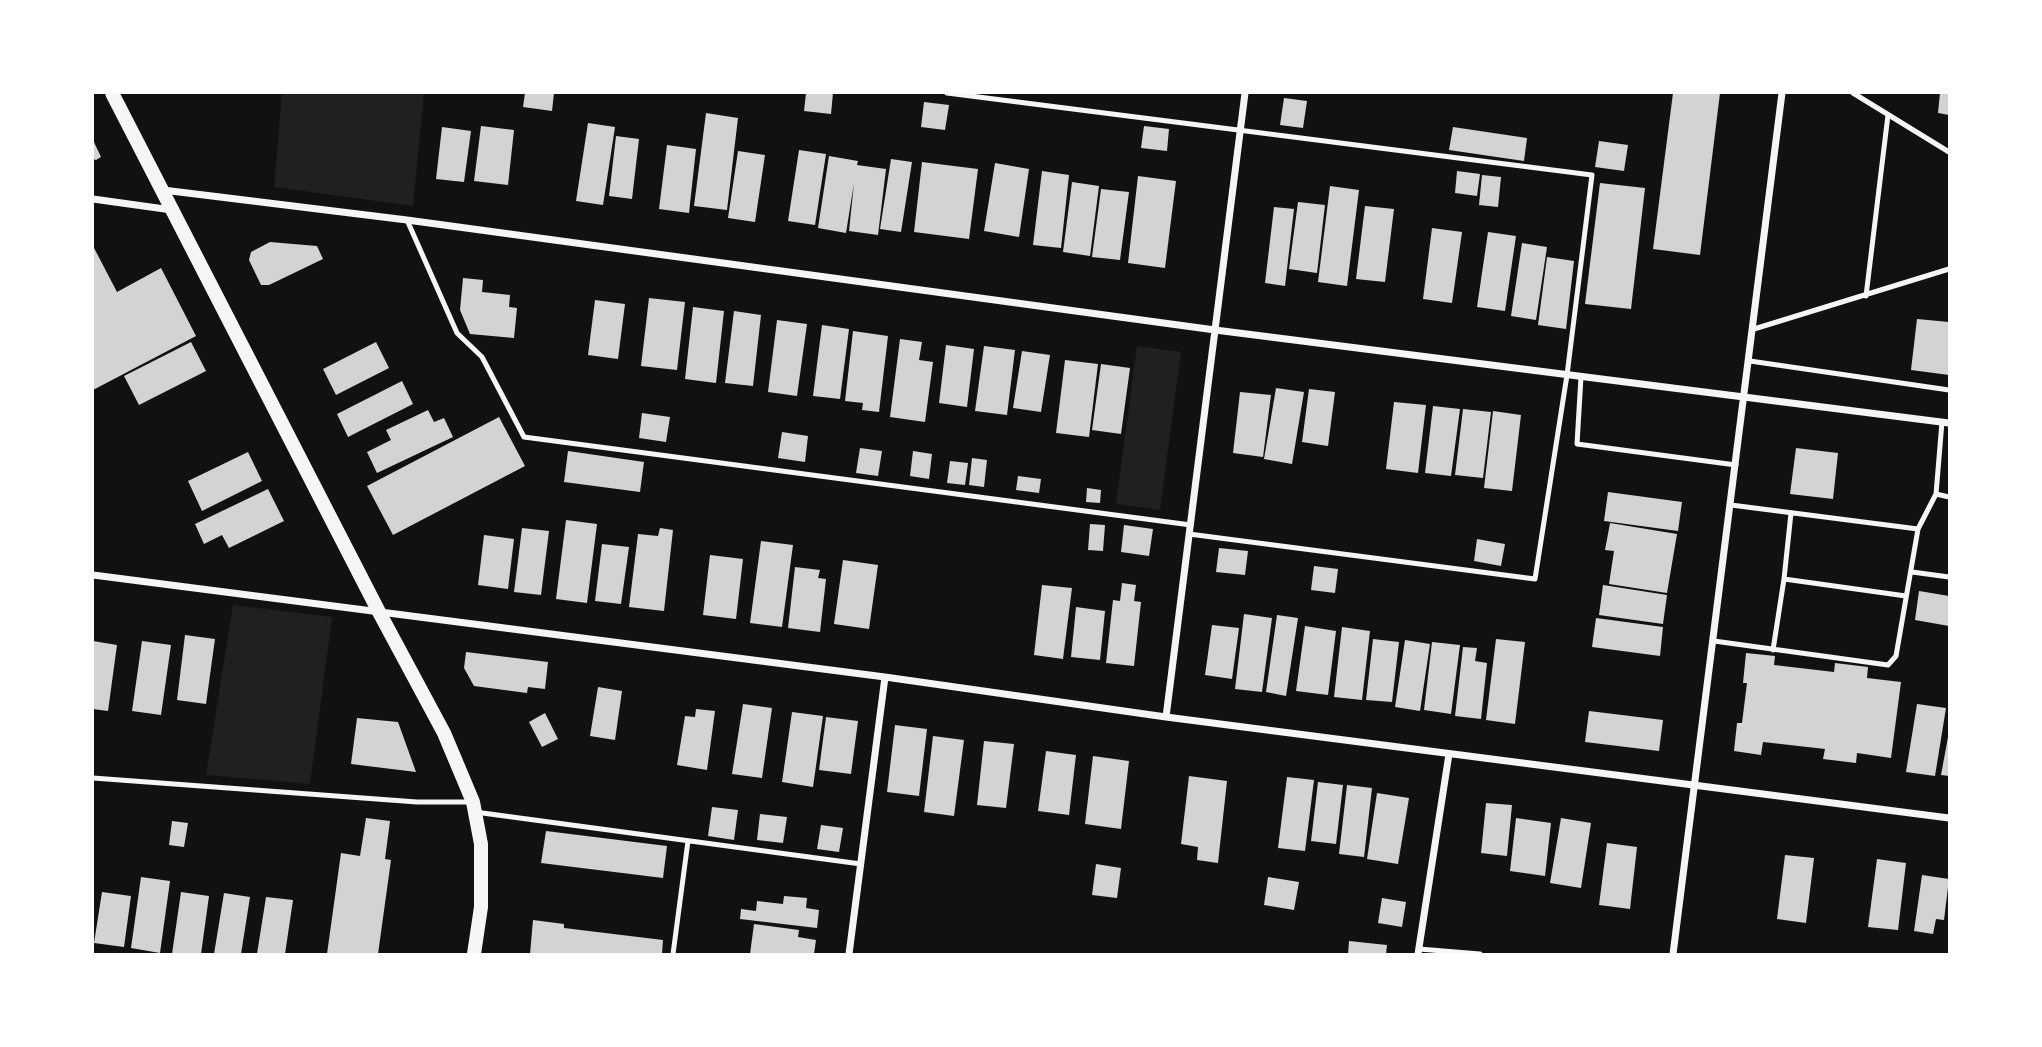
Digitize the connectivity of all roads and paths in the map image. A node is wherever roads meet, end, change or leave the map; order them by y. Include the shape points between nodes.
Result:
1 (112, 93) edge
2 (947, 93) edge
3 (1245, 93) edge
4 (1782, 93) edge
5 (1853, 93) edge
6 (1888, 114) junction
7 (1240, 131) junction
8 (1949, 152) edge
9 (162, 190) junction
10 (93, 199) edge
11 (172, 210) junction
12 (407, 220) junction
13 (1949, 269) edge
14 (1866, 296) junction
15 (1754, 329) junction
16 (1215, 330) junction
17 (1749, 361) junction
18 (1567, 375) junction
19 (1581, 377) junction
20 (1949, 390) edge
21 (1745, 398) junction
22 (1946, 423) edge
23 (1736, 465) junction
24 (1936, 494) junction
25 (1949, 496) edge
26 (1731, 505) junction
27 (1791, 513) junction
28 (1191, 525) junction
29 (1919, 529) junction
30 (1189, 534) junction
31 (1912, 572) junction
32 (93, 575) edge
33 (1949, 577) edge
34 (1784, 579) junction
35 (1906, 596) junction
36 (379, 612) junction
37 (1714, 641) junction
38 (1773, 650) junction
39 (885, 677) junction
40 (1166, 717) junction
41 (1449, 754) junction
42 (93, 778) edge
43 (1695, 786) junction
44 (474, 807) junction
45 (1949, 818) edge
46 (688, 841) junction
47 (861, 864) junction
48 (1418, 952) edge
49 (1676, 953) edge
50 (474, 954) edge
51 (673, 954) edge
52 (849, 954) edge
53 (1480, 954) edge

1 - 9 main road
2 - 7 lane
3 - 7 street
4 - 15 street
5 - 6 lane
6 - 8 lane
6 - 14 lane
7 - 16 street
7 - 18 lane via 1592,175
9 - 11 main road
9 - 12 street
10 - 11 street
11 - 36 main road
12 - 16 street
12 - 28 lane via 457,333 482,357 524,436
13 - 14 lane
14 - 15 lane
15 - 17 street
16 - 18 street
16 - 28 street
17 - 20 lane
17 - 21 street
18 - 19 street
18 - 30 lane via 1535,579
19 - 21 street
19 - 23 lane via 1577,444
21 - 22 street
21 - 23 street
22 - 24 lane
23 - 26 street
24 - 25 lane
24 - 29 lane
26 - 27 lane
26 - 37 street
27 - 29 lane
27 - 34 lane
28 - 30 street
29 - 31 lane
30 - 40 street
31 - 33 lane
31 - 35 lane
32 - 36 street
34 - 35 lane
34 - 38 lane
35 - 38 lane via 1896,656 1888,665
36 - 39 street
36 - 44 main road via 444,733
37 - 38 lane
37 - 43 street
39 - 40 street
39 - 47 street
40 - 41 street
41 - 43 street
41 - 48 street
42 - 44 lane
43 - 45 street
43 - 49 street
44 - 46 lane
44 - 50 main road via 481,844 481,907
46 - 47 lane
46 - 51 lane
47 - 52 street
48 - 53 lane

